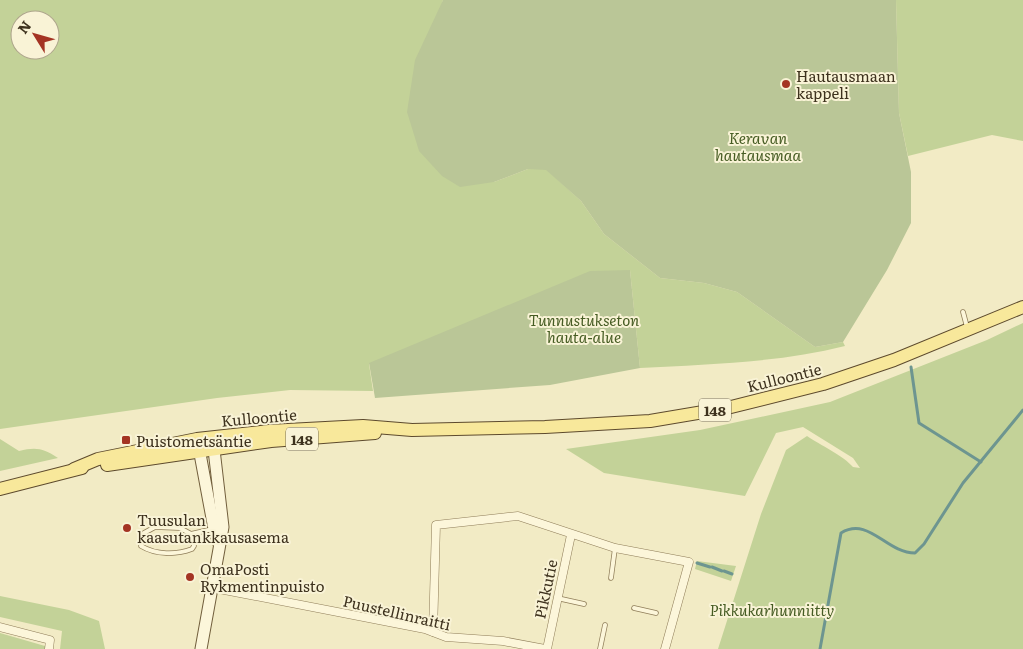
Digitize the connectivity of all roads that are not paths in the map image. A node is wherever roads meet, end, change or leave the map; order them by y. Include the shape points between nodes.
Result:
1 (1023, 307) edge
2 (964, 312) dead end
3 (968, 331) junction
4 (197, 439) junction
5 (214, 444) junction
6 (199, 452) junction
7 (74, 469) junction
8 (0, 489) edge
9 (219, 528) junction
10 (191, 534) junction
11 (571, 535) junction
12 (615, 548) junction
13 (611, 578) dead end
14 (214, 588) junction
15 (557, 598) junction
16 (584, 604) dead end
17 (634, 608) dead end
18 (656, 613) dead end
19 (604, 626) dead end
20 (0, 628) edge
21 (434, 632) junction
22 (494, 645) edge
23 (49, 649) edge
24 (201, 649) edge
25 (546, 649) edge
26 (600, 649) edge
27 (665, 649) edge

1 - 3 main road, Kulloontie / 148
2 - 3 lane
3 - 5 main road, Kulloontie / 148 via 823,384 727,408 650,421 528,428 390,430 364,435
4 - 5 main road, Kulloontie / 148
4 - 6 street
4 - 7 main road, Kulloontie / 148 via 98,459
5 - 6 main road, Kulloontie / 148
5 - 9 street
6 - 7 main road, Kulloontie / 148
6 - 9 street
7 - 8 main road, Kulloontie / 148
9 - 10 lane
9 - 14 street via 221,548
10 - 10 lane via 194,546 184,552 171,554 142,546 144,533 155,528 180,528
11 - 12 street
11 - 15 street, Pikkutie
11 - 21 street via 518,516 436,525
12 - 13 lane
12 - 27 street via 690,562
14 - 21 street, Puustellinraitti
14 - 24 street
15 - 16 lane
15 - 25 street, Pikkutie
17 - 18 lane
19 - 26 lane
20 - 23 street via 50,640
21 - 22 street, Puustellinraitti via 460,642
22 - 25 street, Puustellinraitti

